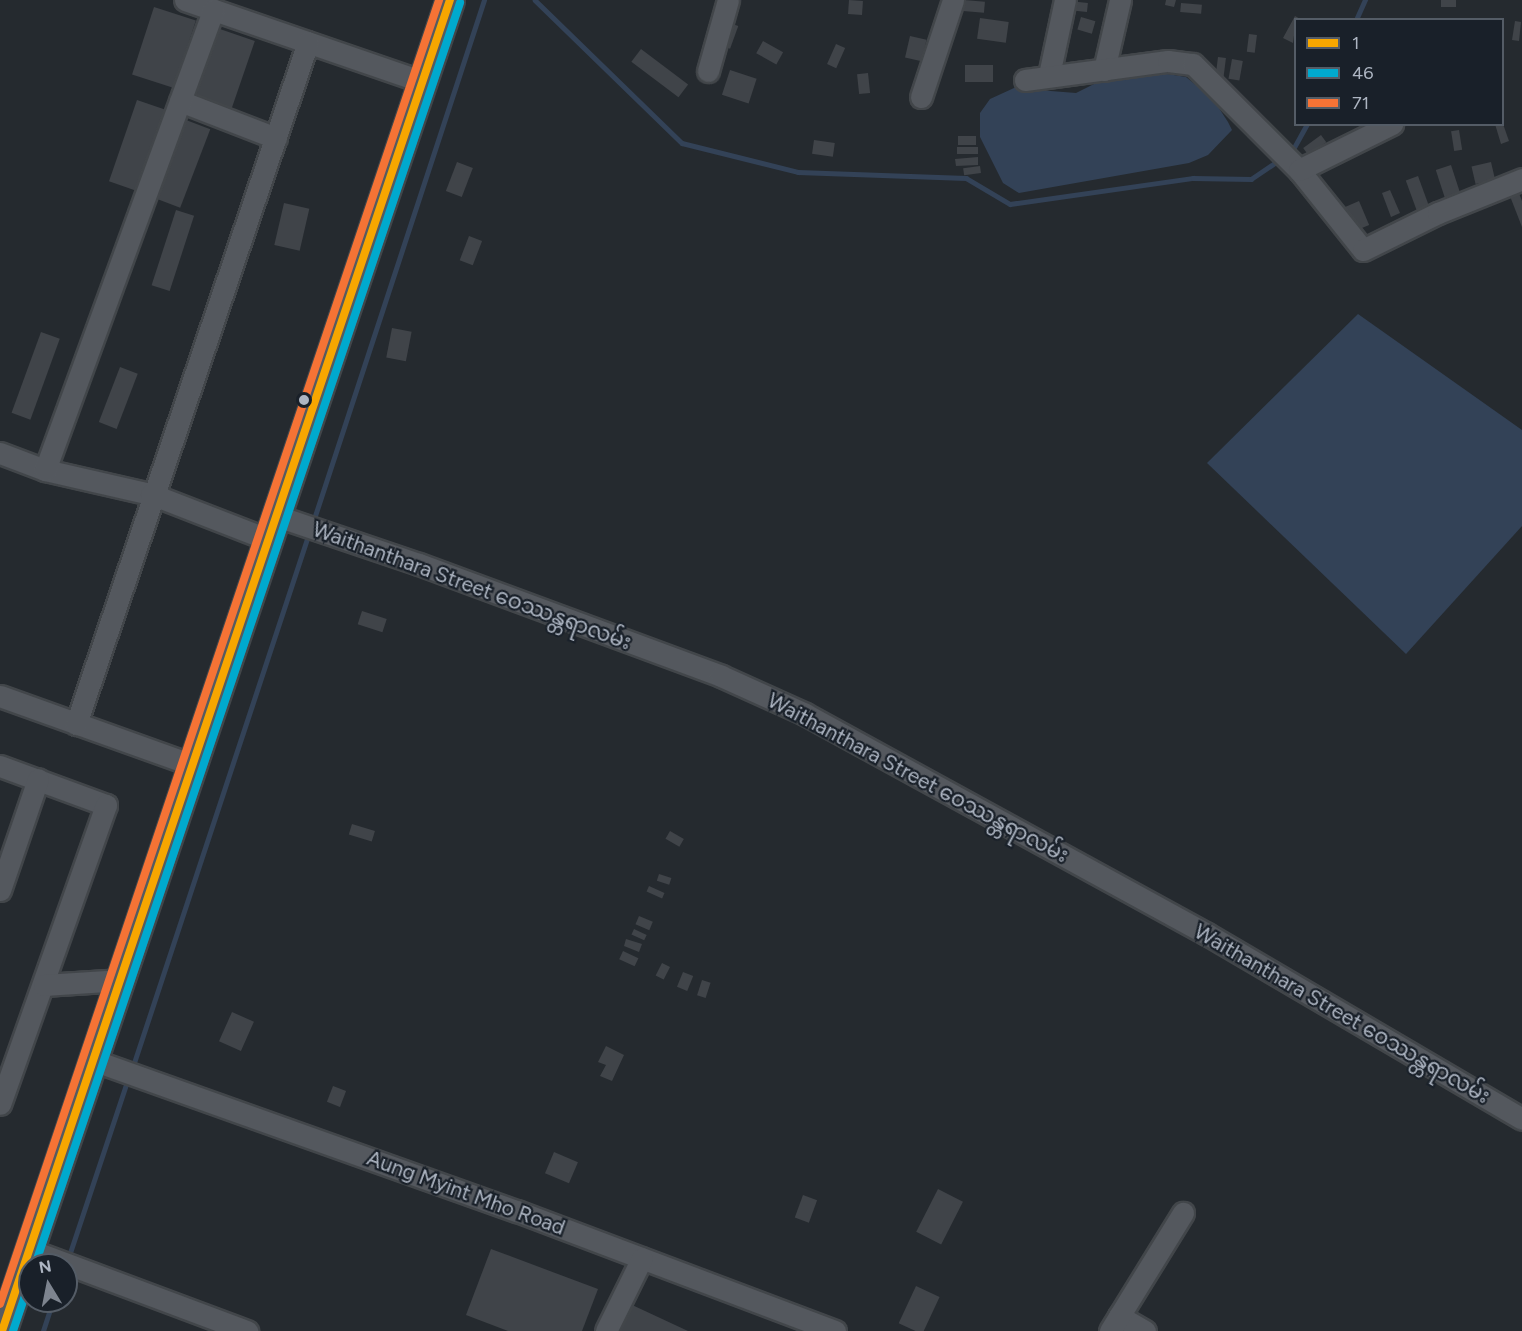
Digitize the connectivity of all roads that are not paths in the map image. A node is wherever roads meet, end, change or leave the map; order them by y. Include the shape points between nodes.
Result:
1 (185, 0) edge
2 (450, 0) edge
3 (728, 0) edge
4 (953, 0) edge
5 (1065, 0) edge
6 (1120, 0) edge
7 (213, 10) junction
8 (308, 42) junction
9 (1104, 70) junction
10 (708, 72) dead end
11 (1049, 75) junction
12 (1025, 80) dead end
13 (423, 82) junction
14 (921, 97) dead end
15 (180, 101) junction
16 (1388, 126) edge
17 (276, 138) junction
18 (1299, 170) junction
19 (1522, 179) edge
20 (0, 453) edge
21 (45, 470) junction
22 (152, 494) junction
23 (272, 528) junction
24 (0, 696) edge
25 (76, 724) junction
26 (0, 765) edge
27 (193, 765) junction
28 (38, 779) junction
29 (7, 846) edge
30 (0, 890) edge
31 (122, 980) junction
32 (44, 985) junction
33 (95, 1061) junction
34 (0, 1104) edge
35 (1522, 1119) edge
36 (1183, 1213) dead end
37 (30, 1250) junction
38 (642, 1258) junction
39 (192, 1321) edge
40 (1114, 1323) edge
41 (2, 1331) edge
42 (248, 1331) edge
43 (606, 1331) edge
44 (835, 1331) edge
45 (1145, 1331) edge

1 - 7 street
2 - 13 main road
3 - 10 street
4 - 14 street
5 - 11 street
6 - 9 street
7 - 8 street
7 - 15 street
8 - 13 street
8 - 17 street
9 - 11 street
9 - 18 street via 1168,61 1193,64
11 - 12 street
13 - 23 main road
15 - 17 street
15 - 21 street
16 - 18 street
17 - 22 street
18 - 19 street via 1363,250 1438,213
20 - 21 street, Waithanthara Street ဝေဿန္တရာလမ်း
21 - 22 street, Waithanthara Street ဝေဿန္တရာလမ်း
22 - 23 street, Waithanthara Street ဝေဿန္တရာလမ်း
22 - 25 street
23 - 27 main road
23 - 35 street, Waithanthara Street ဝေဿန္တရာလမ်း via 419,564 721,676 806,714 1197,928
24 - 25 street
25 - 27 street
26 - 28 street
27 - 31 main road
28 - 29 street
28 - 32 street via 106,806
29 - 30 street
31 - 32 street
31 - 33 main road
32 - 34 street
33 - 37 main road
33 - 38 street, Aung Myint Mho Road
36 - 40 street
37 - 39 street
37 - 41 main road
38 - 43 street
38 - 44 street, Aung Myint Mho Road
39 - 42 street
40 - 45 street

